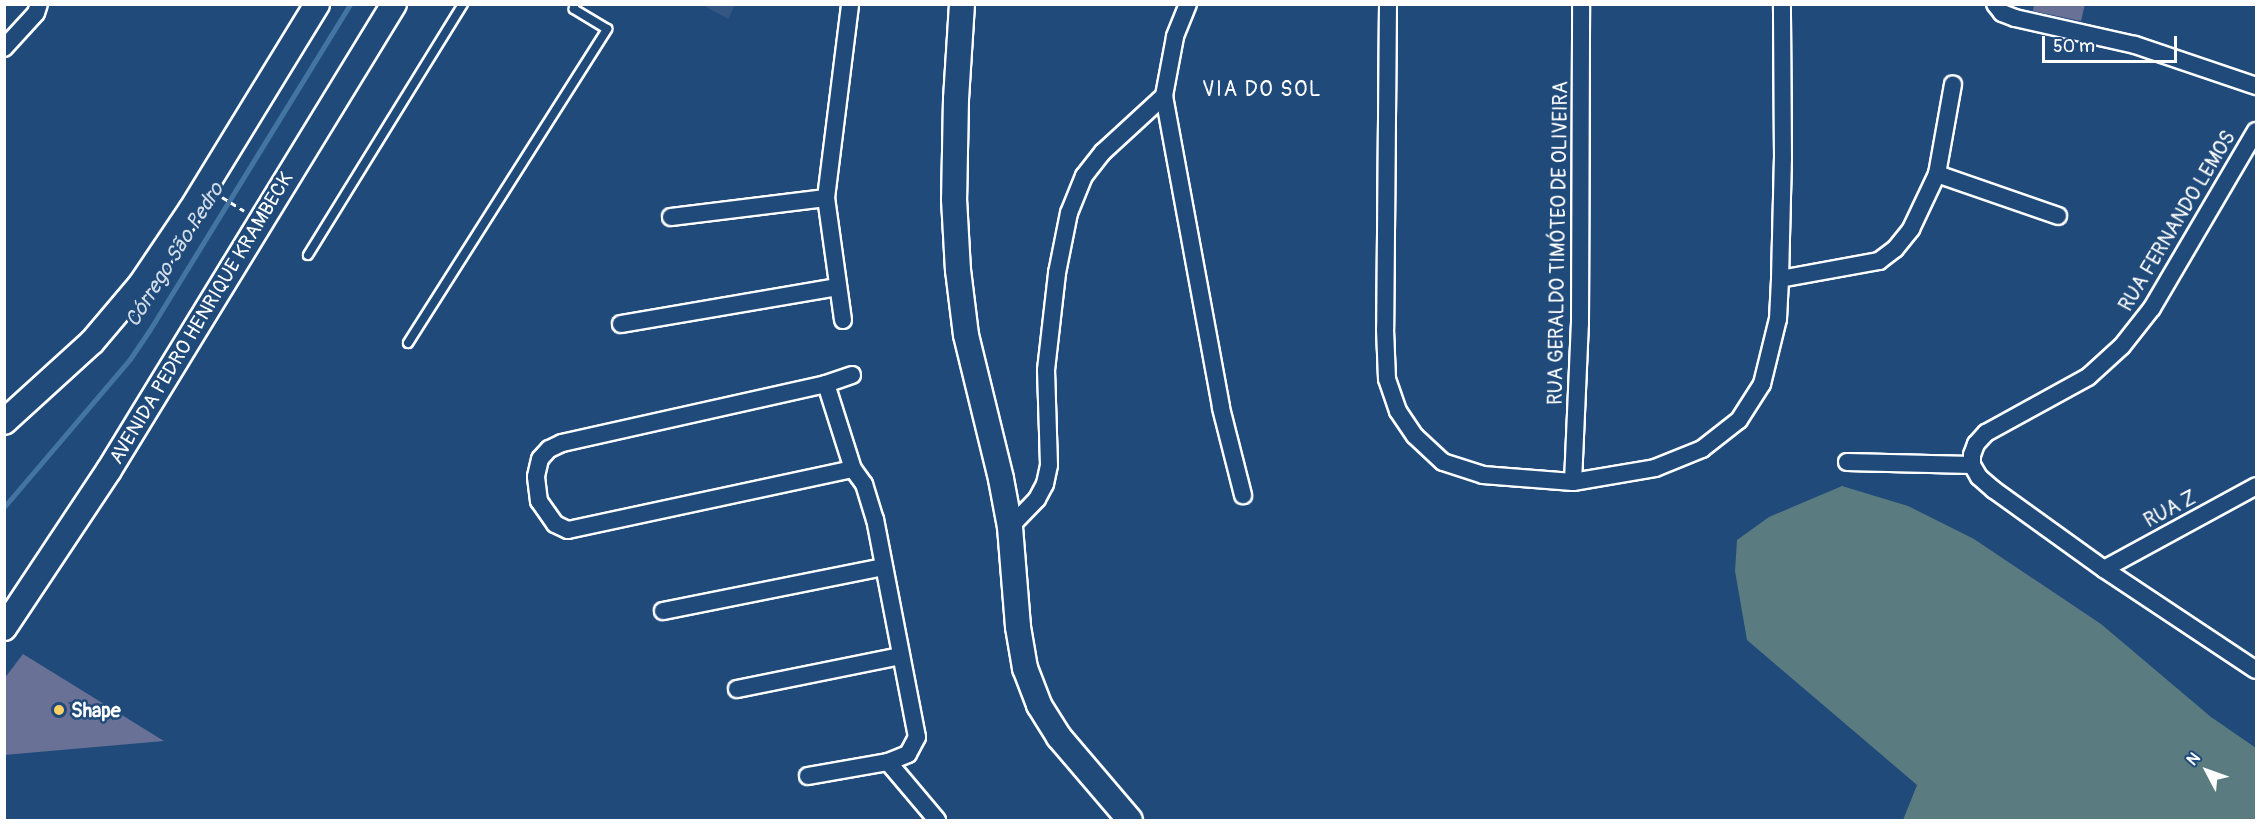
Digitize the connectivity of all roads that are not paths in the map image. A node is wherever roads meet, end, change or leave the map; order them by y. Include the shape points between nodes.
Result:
1 (39, 4) edge
2 (317, 4) edge
3 (394, 4) edge
4 (463, 4) edge
5 (574, 4) edge
6 (850, 4) edge
7 (962, 4) edge
8 (1188, 4) edge
9 (1388, 4) edge
10 (1581, 4) edge
11 (1782, 4) edge
12 (1995, 4) edge
13 (4, 48) edge
14 (1953, 84) dead end
15 (2256, 86) edge
16 (1164, 96) junction
17 (2256, 131) edge
18 (1937, 174) junction
19 (826, 198) junction
20 (2058, 216) dead end
21 (670, 217) dead end
22 (308, 255) dead end
23 (1780, 279) junction
24 (837, 287) junction
25 (843, 320) dead end
26 (621, 324) dead end
27 (408, 343) dead end
28 (852, 375) dead end
29 (826, 384) junction
30 (4, 422) edge
31 (1847, 462) dead end
32 (1972, 465) junction
33 (853, 469) junction
34 (1573, 482) junction
35 (2256, 486) edge
36 (1243, 495) dead end
37 (1010, 527) junction
38 (884, 567) junction
39 (2104, 568) junction
40 (663, 611) dead end
41 (4, 628) edge
42 (901, 656) junction
43 (2256, 670) edge
44 (737, 689) dead end
45 (888, 762) junction
46 (808, 776) dead end
47 (1120, 815) edge
48 (937, 820) edge

1 - 13 street via 36,13
2 - 30 main road via 141,284 92,342
3 - 41 main road, AVENIDA PEDRO HENRIQUE KRAMBECK via 109,470
4 - 22 lane
5 - 27 lane via 574,9 607,29
6 - 19 street
7 - 37 main road via 954,199 958,270 966,335
8 - 16 street via 1175,37
9 - 34 street via 1385,329 1388,379 1398,411 1416,436 1443,462 1483,475
10 - 34 street, RUA GERALDO TIMÓTEO DE OLIVEIRA via 1580,324
11 - 23 street
12 - 15 street via 2002,13 2015,18 2134,45
14 - 18 street
16 - 36 street via 1221,408
16 - 37 street via 1103,152 1084,176 1069,213 1057,273 1046,370 1050,465 1037,499
17 - 32 street, RUA FERNANDO LEMOS via 2152,308 2122,346 2088,376 1986,433 1976,444
18 - 20 street
18 - 23 street via 1911,229 1879,261
19 - 21 street
19 - 24 street
23 - 34 street via 1772,351 1762,384 1739,420 1702,449 1655,468
24 - 25 street
24 - 26 street
28 - 29 street
29 - 33 street
29 - 33 street via 562,443 540,459 536,477 539,501 555,524 568,530
31 - 32 street
32 - 39 street via 1994,490
33 - 38 street via 864,484 873,510
35 - 39 street, RUA Z
37 - 47 main road via 1024,668 1039,705 1059,737
38 - 40 street
38 - 42 street
39 - 43 street
42 - 44 street
42 - 45 street via 917,737 908,754
45 - 46 street
45 - 48 street

